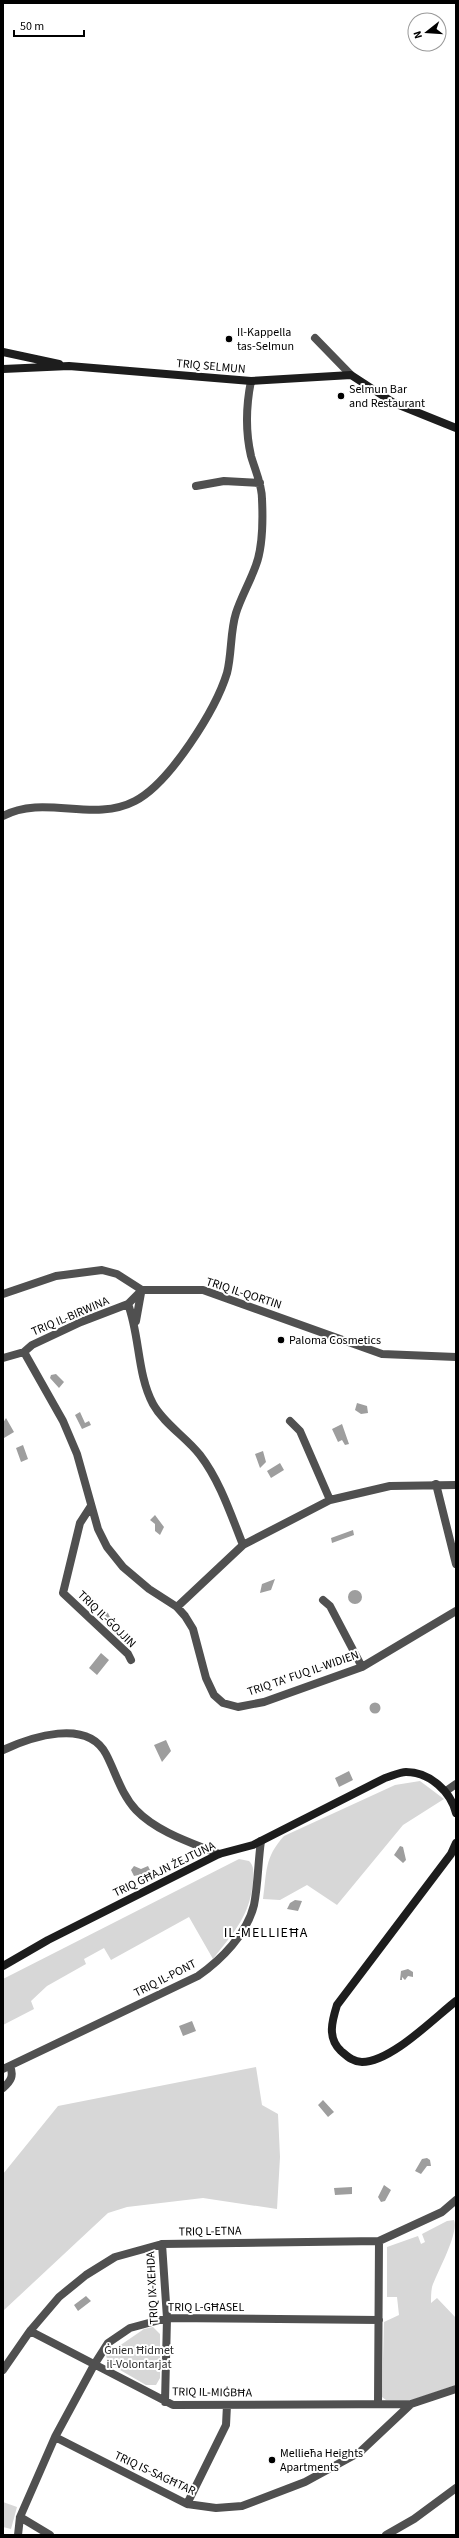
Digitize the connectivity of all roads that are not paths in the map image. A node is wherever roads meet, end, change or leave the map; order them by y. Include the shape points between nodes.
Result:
1 (315, 338) dead end
2 (3, 352) edge
3 (69, 366) junction
4 (3, 369) edge
5 (351, 375) junction
6 (251, 381) junction
7 (456, 428) edge
8 (260, 484) junction
9 (196, 486) dead end
10 (3, 816) edge
11 (142, 1290) junction
12 (3, 1294) edge
13 (128, 1304) junction
14 (136, 1330) junction
15 (24, 1352) junction
16 (456, 1357) edge
17 (3, 1358) edge
18 (290, 1421) dead end
19 (436, 1484) junction
20 (456, 1485) edge
21 (330, 1500) junction
22 (91, 1506) junction
23 (243, 1545) junction
24 (456, 1564) edge
25 (324, 1600) dead end
26 (177, 1607) junction
27 (456, 1611) edge
28 (131, 1660) dead end
29 (362, 1667) junction
30 (3, 1750) edge
31 (456, 1784) edge
32 (446, 1792) junction
33 (456, 1814) edge
34 (260, 1841) junction
35 (456, 1843) edge
36 (219, 1854) junction
37 (3, 1966) edge
38 (456, 2001) edge
39 (7, 2067) edge
40 (3, 2088) edge
41 (456, 2200) edge
42 (379, 2241) junction
43 (162, 2244) junction
44 (167, 2318) junction
45 (379, 2320) junction
46 (30, 2331) junction
47 (94, 2365) junction
48 (3, 2370) edge
49 (456, 2390) edge
50 (166, 2402) junction
51 (378, 2404) junction
52 (410, 2404) junction
53 (226, 2405) junction
54 (55, 2437) junction
55 (456, 2488) edge
56 (187, 2504) junction
57 (20, 2517) junction
58 (18, 2535) edge
59 (50, 2535) edge
60 (386, 2535) edge

1 - 5 street
2 - 3 street, TRIQ SELMUN
3 - 4 street, TRIQ SELMUN
3 - 6 street, TRIQ SELMUN
5 - 6 street, TRIQ SELMUN
5 - 7 street via 394,403
6 - 8 street via 246,404 247,432
8 - 9 street via 224,481
8 - 10 street via 261,535 257,564 236,613 227,671 197,734 176,763 137,800 120,808 104,811 28,807
11 - 12 street via 117,1274 102,1270 56,1276
11 - 13 street, TRIQ IL-BIRWINA
11 - 14 street via 136,1310
11 - 16 street, TRIQ IL-QORTIN via 203,1290 382,1354
13 - 14 street
13 - 15 street, TRIQ IL-BIRWINA via 72,1326 32,1345
14 - 23 street via 145,1383 153,1404 164,1419 201,1456 218,1486
15 - 17 street, TRIQ IL-BIRWINA
15 - 22 street, TRIQ TA' FUQ IL-WIDIEN via 63,1421 77,1454
18 - 21 street via 300,1431
19 - 20 street
19 - 21 street via 390,1486
19 - 24 street
21 - 23 street
22 - 26 street, TRIQ TA' FUQ IL-WIDIEN via 107,1547 123,1567 149,1589
22 - 28 street, TRIQ IL-ĠOJJIN via 80,1523 63,1592 128,1654
23 - 26 street
25 - 29 street via 330,1606
26 - 29 street, TRIQ TA' FUQ IL-WIDIEN via 193,1629 206,1678 214,1695 224,1703 238,1707 264,1702
27 - 29 street, TRIQ TA' FUQ IL-WIDIEN
30 - 36 street via 28,1740 60,1734 76,1733 92,1740 105,1752 124,1794 150,1822
31 - 32 street
32 - 33 street
32 - 34 street, TRIQ GĦAJN ŻEJTUNA via 422,1776 406,1772 385,1778
34 - 36 street, TRIQ GĦAJN ŻEJTUNA
34 - 39 street, TRIQ IL-PONT via 254,1906 246,1925 215,1964 198,1976
35 - 38 street via 451,1854 337,2005 332,2022 332,2036 338,2048 349,2058 360,2062 373,2061 386,2055
36 - 37 street, TRIQ GĦAJN ŻEJTUNA via 48,1940
39 - 40 street via 13,2073 11,2080
41 - 42 street, TRIQ L-ETNA via 442,2212
42 - 43 street, TRIQ L-ETNA
42 - 45 street
43 - 44 street, TRIQ IX-XEHDA
43 - 46 street, TRIQ L-ETNA via 115,2257 86,2275 59,2297
44 - 45 street, TRIQ L-GĦASEL
44 - 47 street, TRIQ L-GĦASEL via 130,2328 108,2343
44 - 50 street, TRIQ IX-XEHDA
45 - 51 street
46 - 47 street, TRIQ IL-MIĠBĦA
46 - 48 street, TRIQ L-ETNA
47 - 50 street, TRIQ IL-MIĠBĦA
47 - 54 street, TRIQ L-GĦASEL
49 - 52 street, TRIQ IS-SAGĦTAR
50 - 53 street, TRIQ IL-MIĠBĦA via 173,2405
51 - 52 street, TRIQ IL-MIĠBĦA
51 - 53 street, TRIQ IL-MIĠBĦA
52 - 56 street, TRIQ IS-SAGĦTAR via 360,2452 305,2482 242,2506 216,2508
53 - 56 street via 226,2426
54 - 56 street, TRIQ IS-SAGĦTAR
54 - 57 street, TRIQ L-GĦASEL
55 - 60 street via 414,2519
57 - 58 street, TRIQ L-GĦASEL
57 - 59 street

